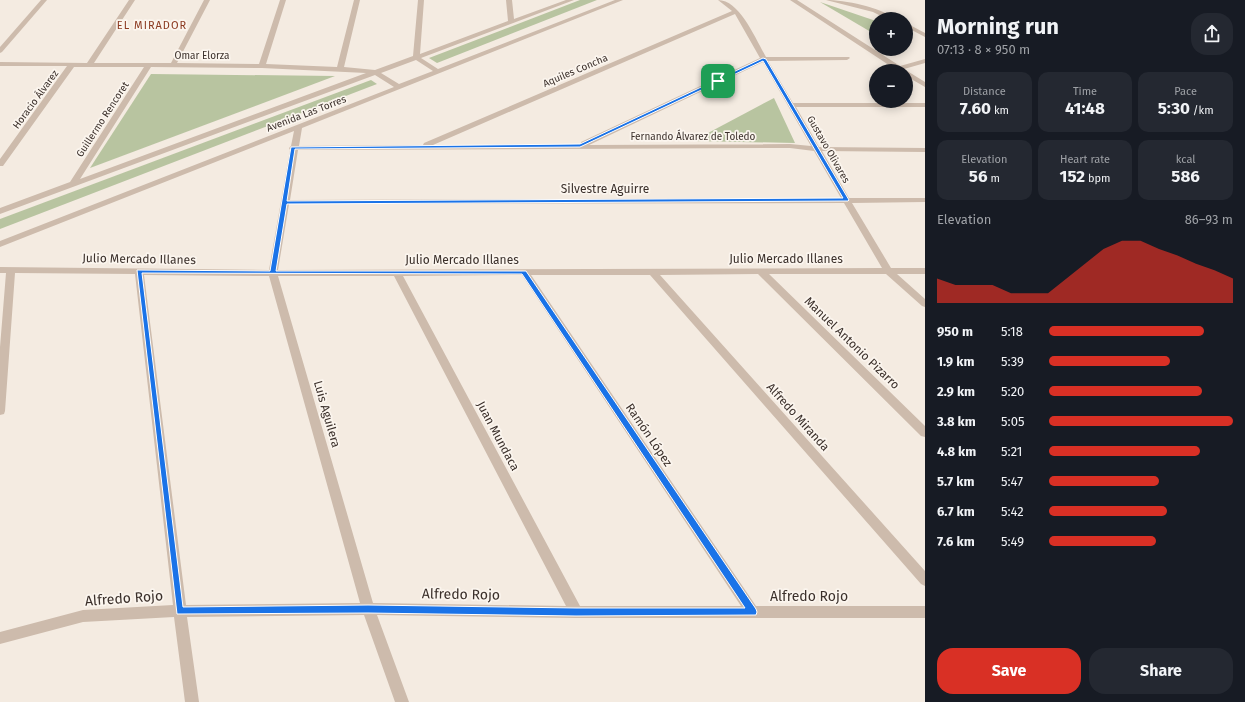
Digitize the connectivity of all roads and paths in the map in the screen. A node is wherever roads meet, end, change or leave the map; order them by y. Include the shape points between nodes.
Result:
1 (44, 0) edge
2 (132, 0) edge
3 (207, 0) edge
4 (283, 0) edge
5 (356, 0) edge
6 (421, 0) edge
7 (509, 0) edge
8 (571, 0) edge
9 (620, 0) edge
10 (721, 0) edge
11 (793, 0) edge
12 (829, 0) edge
13 (736, 11) junction
14 (877, 12) edge
15 (511, 22) junction
16 (913, 29) edge
17 (925, 35) edge
18 (0, 51) edge
19 (416, 57) junction
20 (847, 58) dead end
21 (764, 59) junction
22 (925, 61) edge
23 (0, 64) edge
24 (72, 64) junction
25 (892, 64) edge
26 (89, 65) junction
27 (149, 65) junction
28 (173, 65) junction
29 (262, 66) junction
30 (913, 66) edge
31 (340, 69) junction
32 (375, 72) junction
33 (438, 72) junction
34 (913, 77) edge
35 (925, 85) edge
36 (399, 87) junction
37 (791, 105) junction
38 (925, 105) edge
39 (298, 127) junction
40 (580, 146) junction
41 (422, 147) junction
42 (293, 148) junction
43 (817, 149) junction
44 (925, 150) edge
45 (0, 164) edge
46 (73, 184) junction
47 (846, 200) junction
48 (925, 200) edge
49 (284, 202) junction
50 (0, 211) edge
51 (0, 244) edge
52 (0, 270) edge
53 (11, 270) junction
54 (139, 271) junction
55 (760, 271) junction
56 (888, 271) junction
57 (925, 271) edge
58 (397, 272) junction
59 (524, 272) junction
60 (652, 272) junction
61 (273, 273) junction
62 (925, 304) edge
63 (0, 411) edge
64 (925, 433) edge
65 (925, 580) edge
66 (368, 609) junction
67 (180, 611) junction
68 (576, 612) junction
69 (753, 612) junction
70 (925, 612) edge
71 (0, 638) edge
72 (192, 702) edge
73 (402, 702) edge

1 - 18 street
2 - 26 street
3 - 28 street
4 - 29 street
5 - 31 street
6 - 19 street
7 - 15 street
8 - 15 street, Avenida Las Torres
9 - 33 street, Avenida Las Torres
10 - 13 street, Gustavo Olivares
11 - 25 street
12 - 14 street
13 - 21 street, Gustavo Olivares
13 - 41 street, Aquiles Concha
15 - 19 street, Avenida Las Torres
16 - 17 street
19 - 32 street, Avenida Las Torres
19 - 33 street
20 - 21 street
21 - 37 street, Gustavo Olivares
21 - 40 street
22 - 30 street
23 - 24 street, Omar Elorza
24 - 26 street, Omar Elorza
24 - 45 street, Horacio Álvarez
26 - 27 street, Omar Elorza
27 - 28 street, Omar Elorza
27 - 46 street, Guillermo Rencoret
28 - 29 street, Omar Elorza
29 - 31 street, Omar Elorza
31 - 32 street, Omar Elorza
32 - 36 street, Omar Elorza
32 - 46 street, Avenida Las Torres
33 - 36 street, Avenida Las Torres
34 - 35 street
36 - 39 street, Avenida Las Torres
37 - 38 street
37 - 43 street, Gustavo Olivares
39 - 42 street, Luis Aguilera
39 - 51 street, Avenida Las Torres
40 - 41 street, Fernando Álvarez de Toledo
40 - 43 street, Fernando Álvarez de Toledo via 790,146
41 - 42 street, Fernando Álvarez de Toledo
42 - 49 street, Luis Aguilera
43 - 44 street, Fernando Álvarez de Toledo
43 - 47 street, Gustavo Olivares
46 - 50 street, Avenida Las Torres
47 - 48 street, Silvestre Aguirre
47 - 49 street, Silvestre Aguirre
47 - 56 street, Gustavo Olivares
49 - 61 street, Luis Aguilera
52 - 53 street, Julio Mercado Illanes
53 - 54 street, Julio Mercado Illanes
53 - 63 street
54 - 61 street, Julio Mercado Illanes
54 - 67 street
55 - 56 street, Julio Mercado Illanes
55 - 60 street, Julio Mercado Illanes
55 - 64 street, Manuel Antonio Pizarro
56 - 57 street, Julio Mercado Illanes
56 - 62 street, Gustavo Olivares
58 - 59 street, Julio Mercado Illanes
58 - 61 street, Julio Mercado Illanes
58 - 68 street, Juan Mundaca
59 - 60 street, Julio Mercado Illanes
59 - 69 street, Ramón López
60 - 65 street, Alfredo Miranda
61 - 66 street, Luis Aguilera
66 - 67 street, Alfredo Rojo
66 - 68 street, Alfredo Rojo
66 - 73 street, Luis Aguilera
67 - 71 street, Alfredo Rojo via 84,616
67 - 72 street
68 - 69 street, Alfredo Rojo
69 - 70 street, Alfredo Rojo

